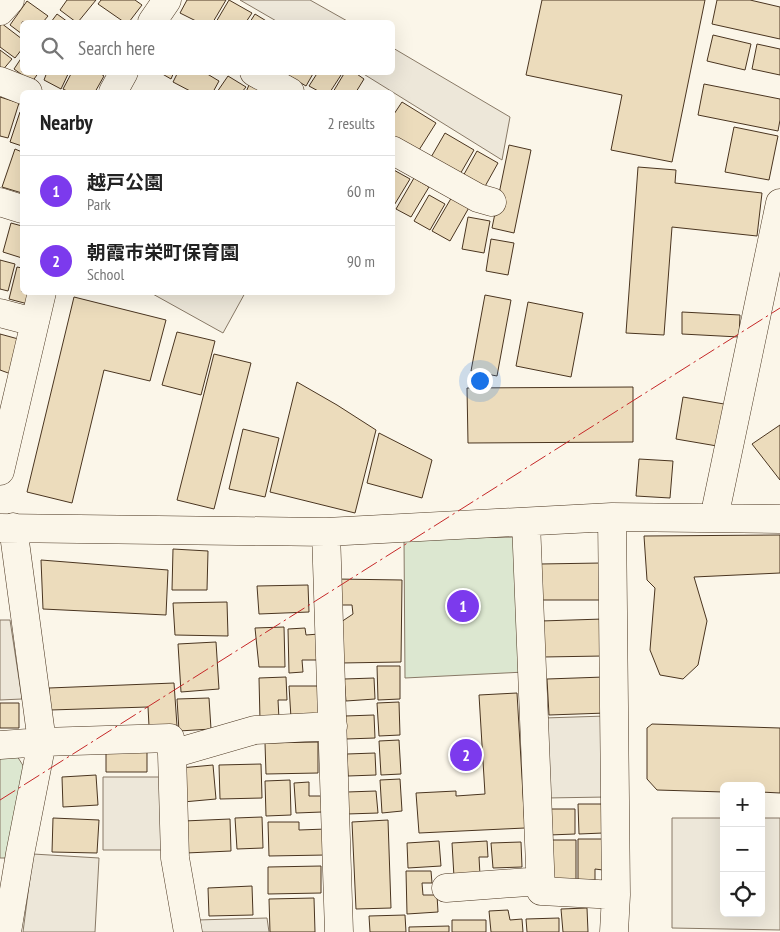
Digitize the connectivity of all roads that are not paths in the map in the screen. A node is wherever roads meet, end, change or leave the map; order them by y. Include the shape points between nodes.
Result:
1 (10, 0) edge
2 (0, 11) edge
3 (122, 75) edge
4 (259, 75) edge
5 (0, 81) edge
6 (23, 90) edge
7 (113, 90) edge
8 (286, 90) edge
9 (395, 152) edge
10 (0, 202) edge
11 (492, 202) dead end
12 (780, 203) edge
13 (20, 208) edge
14 (41, 295) edge
15 (0, 312) edge
16 (34, 322) junction
17 (0, 471) edge
18 (612, 517) junction
19 (714, 518) junction
20 (780, 519) edge
21 (526, 522) junction
22 (7, 528) edge
23 (326, 532) junction
24 (333, 726) junction
25 (42, 742) junction
26 (0, 745) edge
27 (172, 754) junction
28 (541, 881) junction
29 (446, 888) dead end
30 (616, 895) junction
31 (7, 932) edge
32 (188, 932) edge
33 (339, 932) edge
34 (614, 932) edge

1 - 2 street
3 - 7 street
4 - 8 street
5 - 6 street
9 - 11 street via 478,198
10 - 13 street
12 - 19 street
14 - 16 street
15 - 16 street
16 - 17 street
18 - 19 street
18 - 21 street
18 - 30 street
19 - 20 street
21 - 23 street
21 - 28 street
22 - 23 street
22 - 25 street
23 - 24 street
24 - 27 street via 255,730
24 - 33 street
25 - 26 street
25 - 27 street via 170,738
25 - 31 street
27 - 32 street via 175,858
28 - 29 street
28 - 30 street via 541,891
30 - 34 street

